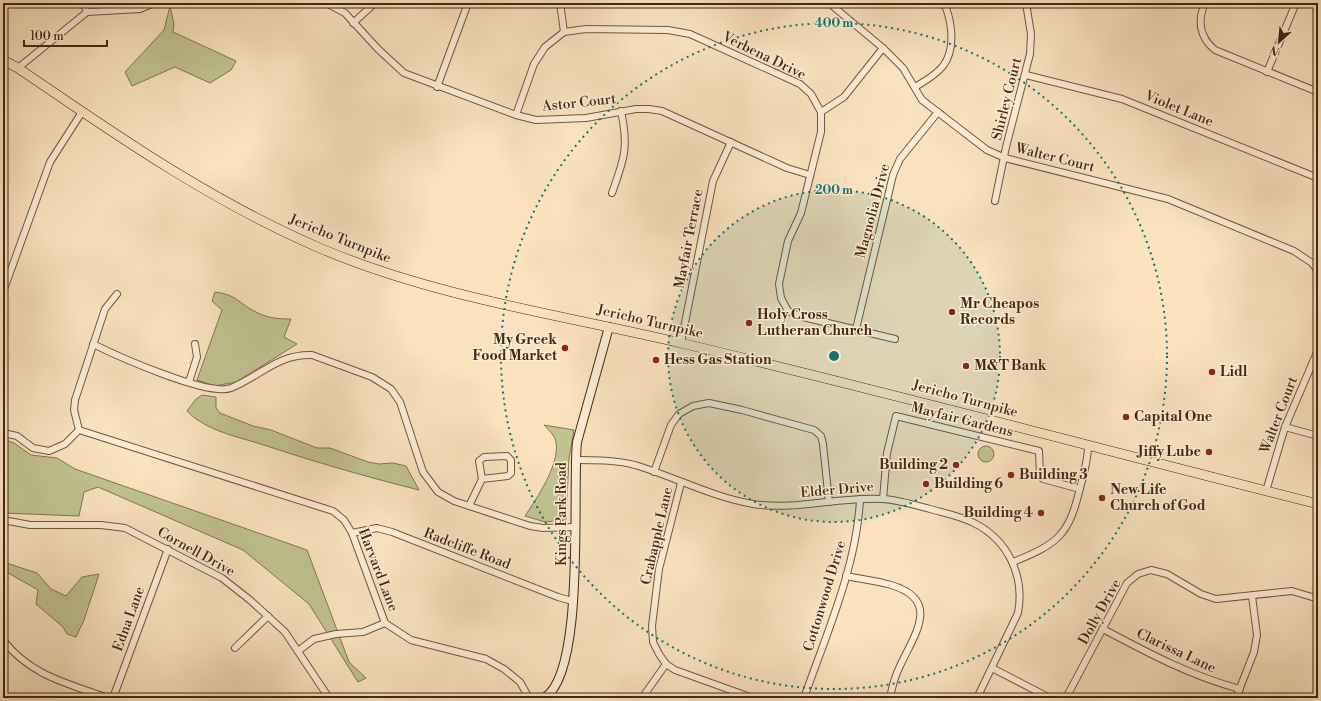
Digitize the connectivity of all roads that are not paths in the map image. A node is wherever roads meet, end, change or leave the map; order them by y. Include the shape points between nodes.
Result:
1 (83, 3) edge
2 (154, 3) edge
3 (326, 3) edge
4 (374, 3) edge
5 (468, 3) edge
6 (560, 3) edge
7 (829, 3) edge
8 (944, 3) edge
9 (1026, 3) edge
10 (1205, 3) edge
11 (1296, 3) edge
12 (1313, 3) edge
13 (1318, 5) edge
14 (87, 12) junction
15 (353, 23) junction
16 (564, 32) junction
17 (883, 48) junction
18 (3, 60) edge
19 (18, 68) junction
20 (1268, 72) junction
21 (1026, 75) junction
22 (437, 87) junction
23 (915, 87) junction
24 (1318, 92) edge
25 (621, 111) junction
26 (82, 112) junction
27 (821, 112) junction
28 (938, 112) junction
29 (516, 115) junction
30 (731, 142) junction
31 (1005, 158) junction
32 (810, 175) junction
33 (1318, 178) edge
34 (612, 193) dead end
35 (995, 201) dead end
36 (1318, 271) edge
37 (3, 292) edge
38 (117, 294) dead end
39 (609, 327) junction
40 (856, 329) junction
41 (895, 339) dead end
42 (681, 343) junction
43 (93, 344) junction
44 (195, 344) dead end
45 (1318, 350) edge
46 (189, 382) junction
47 (1285, 427) junction
48 (79, 430) junction
49 (3, 432) edge
50 (1318, 436) edge
51 (1088, 446) junction
52 (575, 460) junction
53 (654, 472) junction
54 (482, 479) junction
55 (681, 483) junction
56 (1080, 489) junction
57 (1266, 491) junction
58 (860, 499) junction
59 (884, 499) junction
60 (829, 502) junction
61 (1318, 504) edge
62 (469, 506) junction
63 (3, 520) edge
64 (575, 527) junction
65 (352, 534) junction
66 (168, 549) junction
67 (1013, 562) junction
68 (846, 576) junction
69 (1252, 596) junction
70 (1312, 597) dead end
71 (572, 600) junction
72 (268, 616) junction
73 (385, 623) junction
74 (1103, 629) junction
75 (3, 640) edge
76 (235, 648) dead end
77 (298, 651) junction
78 (666, 664) junction
79 (992, 668) junction
80 (1240, 689) junction
81 (108, 698) edge
82 (114, 698) edge
83 (329, 698) edge
84 (529, 698) edge
85 (544, 698) edge
86 (642, 698) edge
87 (754, 698) edge
88 (804, 698) edge
89 (890, 698) edge
90 (977, 698) edge
91 (1050, 698) edge
92 (1066, 698) edge
93 (1236, 698) edge

1 - 14 street
2 - 14 street via 140,9
3 - 15 street, Astor Court via 346,13
4 - 15 street
5 - 22 street
6 - 16 street
7 - 17 street, Walter Court
8 - 23 street via 950,16 949,52 944,65 933,76
9 - 21 street, Shirley Court via 1031,34
10 - 20 street via 1200,25 1208,45 1225,56
11 - 20 street
12 - 13 street
14 - 19 street
15 - 22 street, Astor Court via 404,74
16 - 27 street, Verbena Drive via 628,29 668,30 690,34 800,84 811,94
16 - 29 street via 545,47 534,64
17 - 23 street, Walter Court via 903,68
17 - 27 street via 844,97
18 - 19 main road, Jericho Turnpike
19 - 26 main road, Jericho Turnpike
20 - 24 street
21 - 31 street, Shirley Court
21 - 33 street, Violet Lane via 1122,99
22 - 29 street, Astor Court
23 - 28 street, Walter Court via 922,100
25 - 29 street, Astor Court via 586,118 536,120
25 - 30 street, Astor Court via 662,111
25 - 34 street via 626,148
26 - 37 street via 50,162
26 - 39 main road, Jericho Turnpike via 217,198 326,251 430,286
27 - 32 street, Verbena Drive via 821,132
28 - 31 street, Walter Court via 987,150
28 - 40 street, Magnolia Drive via 900,158 893,175
30 - 32 street, Astor Court via 788,168
30 - 42 street, Mayfair Terrace via 713,181
31 - 35 street, Shirley Court
31 - 36 street, Walter Court via 1168,199 1294,251 1312,263
32 - 40 street, Verbena Drive via 800,213 788,241 779,284 781,298 788,311
38 - 43 street via 105,309
39 - 42 main road, Jericho Turnpike
39 - 52 street, Kings Park Road via 577,442
40 - 41 street, Verbena Drive
42 - 51 main road, Jericho Turnpike via 939,406
43 - 46 street via 128,361
43 - 48 street via 75,400 74,410
44 - 46 street via 198,357
45 - 47 street, Walter Court
46 - 62 street via 216,389 230,389 280,360 303,355 312,355 372,377 391,389 400,402 423,472 430,483 447,498
47 - 50 street
47 - 57 street, Walter Court
48 - 49 street via 65,444 49,450 33,448 17,436
48 - 65 street, Harvard Lane via 333,510 344,520
51 - 56 street via 1088,457
51 - 57 main road, Jericho Turnpike
52 - 53 street, Elder Drive via 609,460
52 - 64 street, Kings Park Road
53 - 55 street, Elder Drive
53 - 60 street via 671,425 679,414 693,406 709,403 814,430 821,436 823,444
54 - 54 street via 508,476 511,473 511,460 507,456 484,457 479,461
54 - 62 street
55 - 60 street, Elder Drive via 753,504 785,507
55 - 78 street, Crabapple Lane via 658,569 652,626 653,642
56 - 59 street, Mayfair Gardens via 1043,479 1040,476 1039,451 896,416 887,453
56 - 67 street via 1075,511 1063,533 1046,547
57 - 61 main road, Jericho Turnpike
58 - 59 street, Elder Drive
58 - 60 street, Elder Drive
58 - 68 street, Cottonwood Drive via 859,524
59 - 67 street, Elder Drive via 947,513 974,523 996,539
62 - 64 street via 530,526
63 - 66 street, Cornell Drive via 30,526 101,525 125,528
64 - 71 street, Kings Park Road via 576,563
65 - 71 street, Radcliffe Road via 377,528 392,532 558,597
65 - 73 street, Harvard Lane
66 - 72 street, Cornell Drive via 222,578
66 - 82 street, Edna Lane
67 - 79 street, Elder Drive via 1021,599 1018,613
68 - 88 street, Cottonwood Drive
68 - 89 street via 892,586 908,593 920,604 922,617 899,667
69 - 70 street, Dolly Drive via 1292,591
69 - 74 street, Dolly Drive via 1216,599 1201,594 1168,574 1151,570 1138,574 1127,583
69 - 80 street via 1257,635 1254,652
71 - 85 street, Kings Park Road via 565,661 559,677 548,696
72 - 76 street
72 - 77 street, Cornell Drive via 286,632
73 - 77 street via 363,632 314,639
73 - 84 street, Harvard Lane via 411,640 486,658 520,682
74 - 80 street, Clarissa Lane via 1176,667
74 - 92 street, Dolly Drive
75 - 81 street via 27,665 47,676
77 - 83 street, Cornell Drive
78 - 86 street
78 - 87 street via 684,674
79 - 90 street, Elder Drive
79 - 91 street
80 - 93 street

